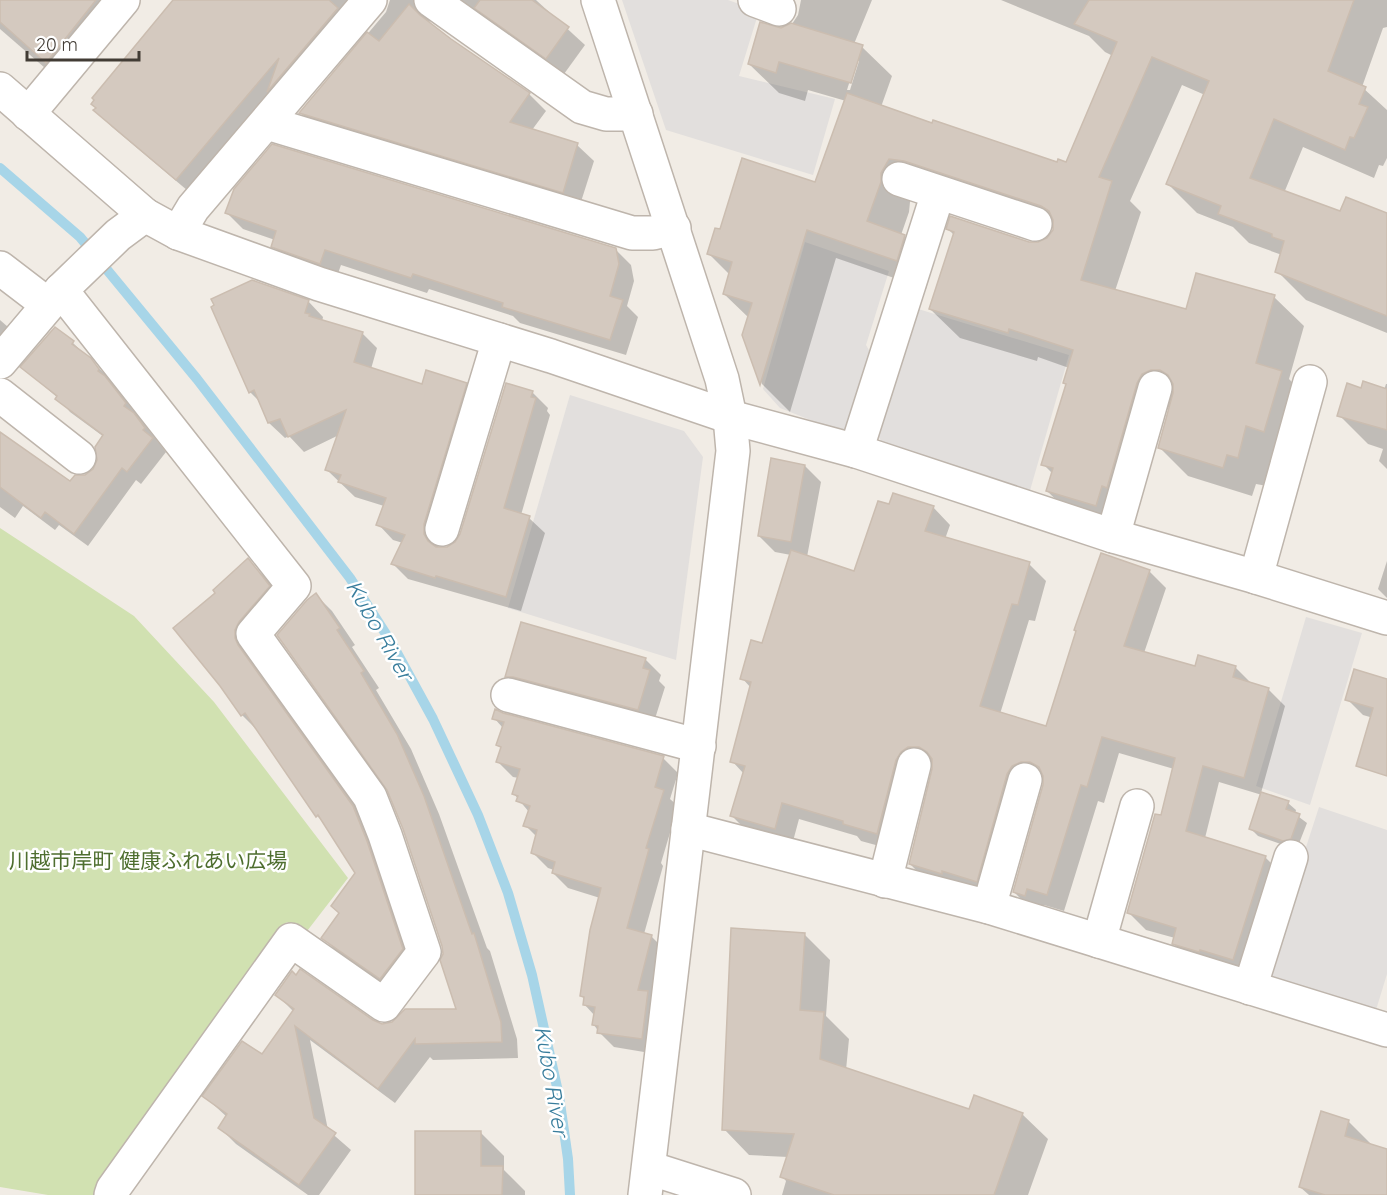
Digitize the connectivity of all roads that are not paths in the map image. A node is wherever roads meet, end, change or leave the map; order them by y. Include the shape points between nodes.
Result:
1 (123, 0) edge
2 (370, 0) edge
3 (431, 0) edge
4 (598, 0) edge
5 (0, 89) edge
6 (28, 114) junction
7 (636, 114) junction
8 (267, 123) junction
9 (899, 179) dead end
10 (938, 193) junction
11 (145, 214) junction
12 (1035, 224) dead end
13 (674, 228) junction
14 (178, 233) junction
15 (0, 268) edge
16 (60, 291) junction
17 (499, 340) junction
18 (0, 362) edge
19 (1310, 382) dead end
20 (1155, 388) dead end
21 (0, 394) edge
22 (730, 417) junction
23 (856, 451) junction
24 (79, 457) dead end
25 (442, 529) dead end
26 (1113, 536) junction
27 (1256, 577) junction
28 (1387, 618) edge
29 (508, 695) dead end
30 (699, 746) junction
31 (914, 765) dead end
32 (1025, 780) dead end
33 (1137, 806) dead end
34 (688, 829) junction
35 (1291, 857) dead end
36 (885, 881) junction
37 (989, 907) junction
38 (1099, 941) junction
39 (1250, 988) junction
40 (1387, 1030) edge
41 (647, 1181) edge
42 (111, 1195) edge
43 (734, 1195) edge

1 - 6 street
2 - 8 street
3 - 7 street via 582,107 606,114
4 - 7 street
5 - 6 street
6 - 11 street
7 - 13 street
8 - 13 street via 632,233
8 - 14 street via 194,208
9 - 10 street
10 - 12 street
10 - 23 street
11 - 14 street
11 - 16 street
13 - 22 street via 722,379
14 - 17 street via 319,284
15 - 16 street
16 - 18 street
16 - 42 street via 294,586 253,634 370,797 424,952 384,1005 291,940
17 - 22 street
17 - 25 street
19 - 27 street
20 - 26 street
21 - 24 street
22 - 23 street
22 - 30 street via 731,478
23 - 26 street
26 - 27 street
27 - 28 street
29 - 30 street
30 - 34 street
31 - 36 street
32 - 37 street
33 - 38 street
34 - 36 street
34 - 41 street
35 - 39 street
36 - 37 street
37 - 38 street
38 - 39 street
39 - 40 street
41 - 43 street

